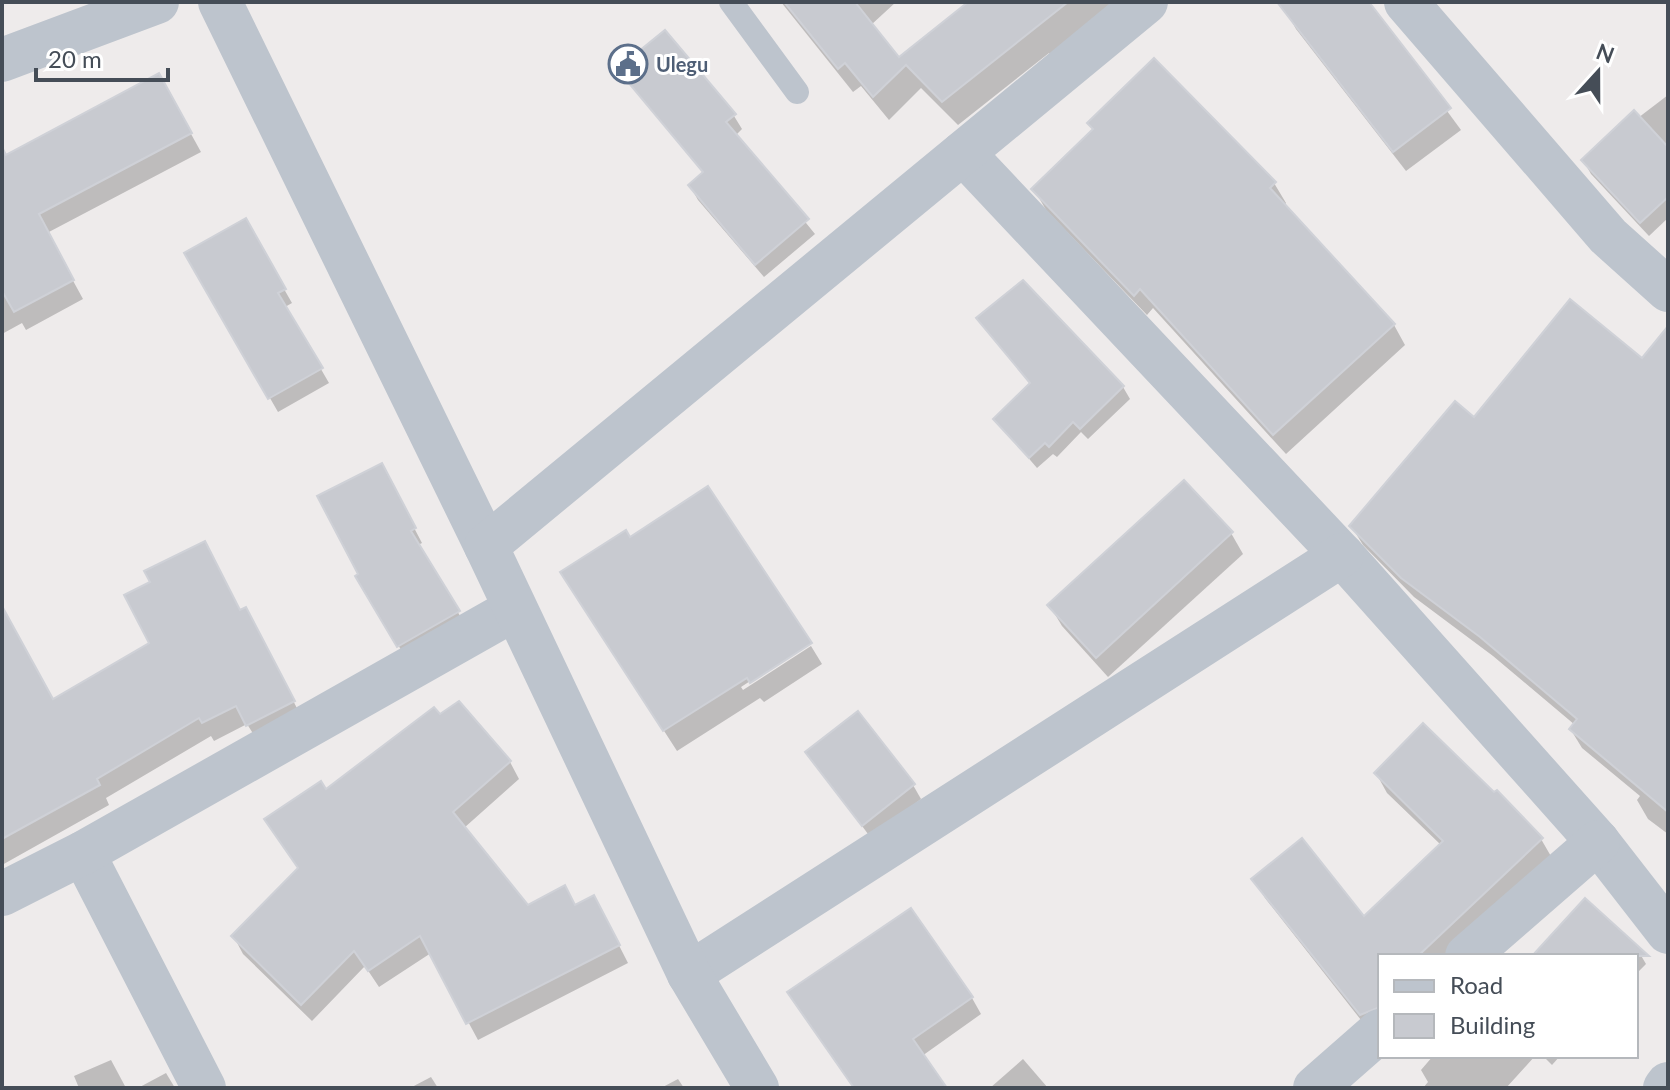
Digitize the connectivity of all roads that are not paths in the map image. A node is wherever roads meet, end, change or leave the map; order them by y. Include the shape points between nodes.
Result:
1 (157, 2) edge
2 (220, 2) edge
3 (731, 2) edge
4 (1146, 2) edge
5 (1406, 2) edge
6 (2, 60) edge
7 (797, 92) dead end
8 (963, 153) junction
9 (1668, 290) edge
10 (486, 546) junction
11 (1342, 555) junction
12 (515, 609) junction
13 (1598, 842) junction
14 (83, 853) junction
15 (2, 894) edge
16 (1668, 932) edge
17 (1469, 954) edge
18 (689, 974) junction
19 (1378, 1033) edge
20 (204, 1088) edge
21 (757, 1088) edge
22 (1315, 1088) edge

1 - 6 street
2 - 10 street
3 - 7 lane
4 - 8 street
5 - 9 street via 1608,236
8 - 10 street
8 - 11 street
10 - 12 street
11 - 13 street
11 - 18 street
12 - 14 street
12 - 18 street
13 - 16 street
13 - 17 street
14 - 15 street
14 - 20 street
18 - 21 street
19 - 22 street

